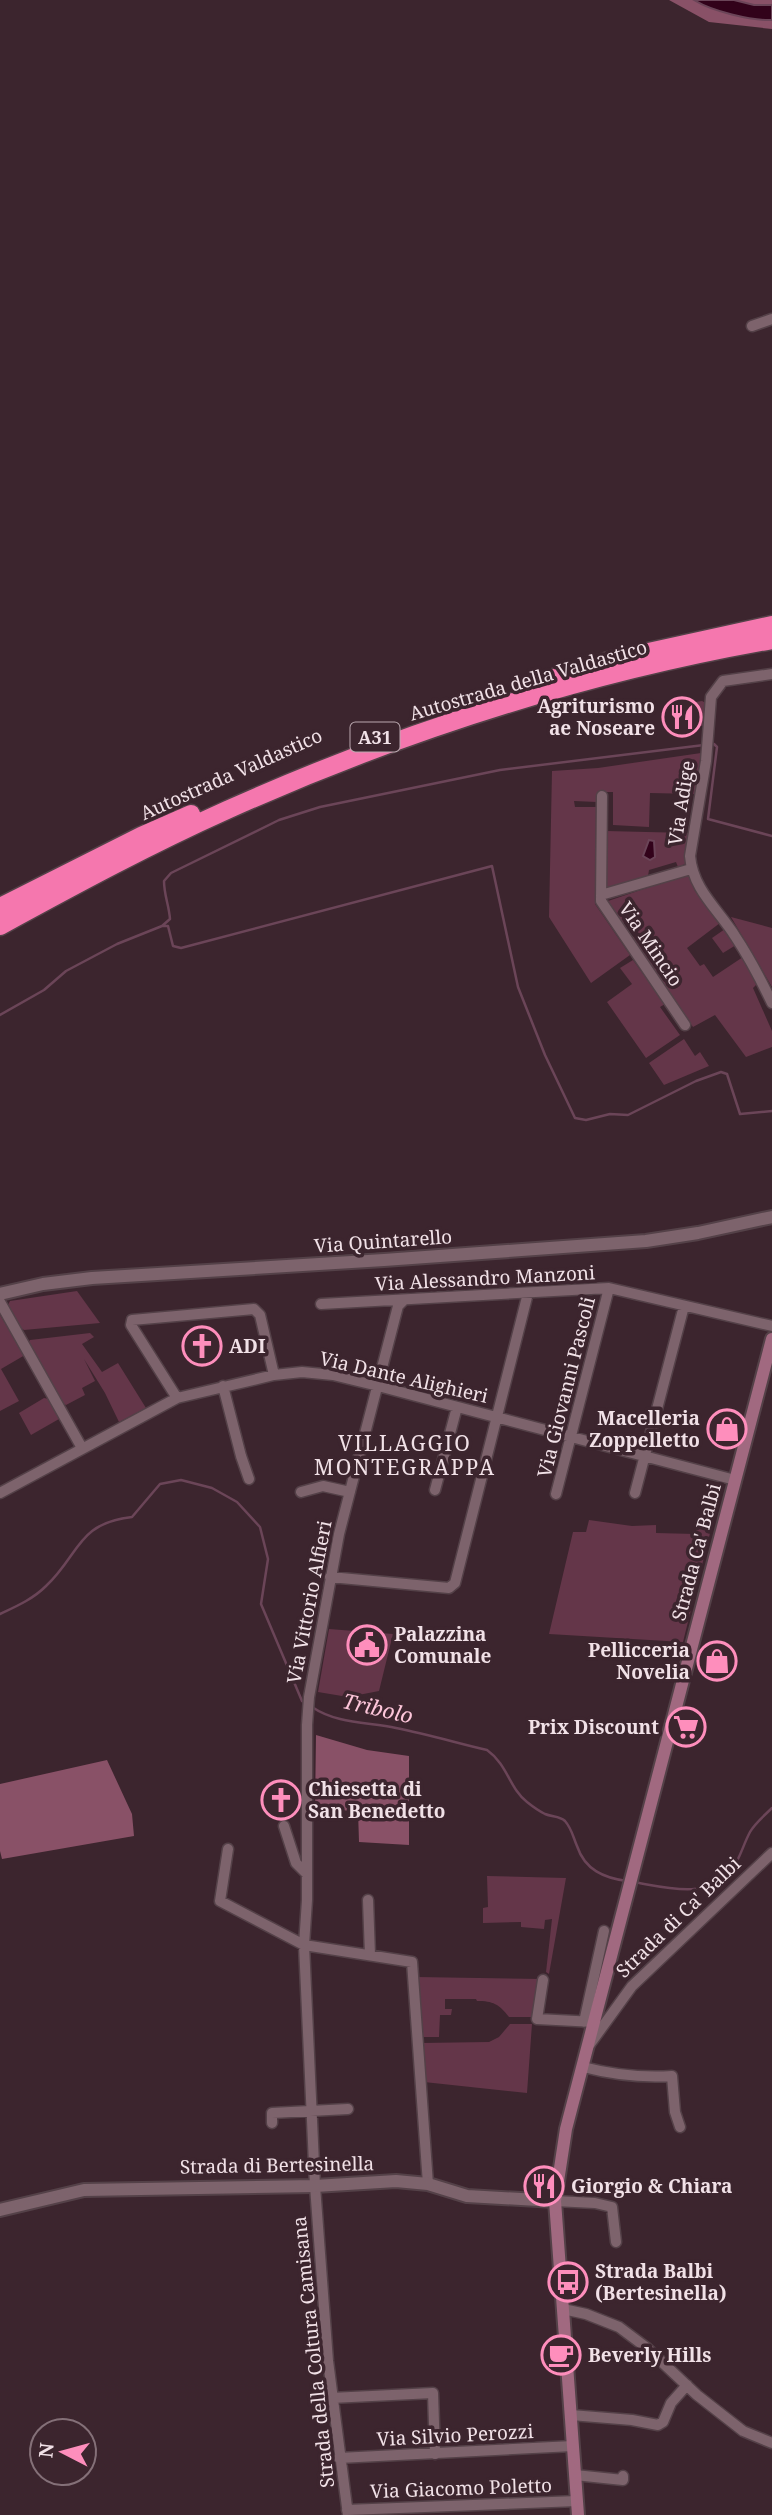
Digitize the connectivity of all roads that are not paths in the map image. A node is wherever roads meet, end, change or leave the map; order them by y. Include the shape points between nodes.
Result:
1 (772, 319) edge
2 (752, 326) dead end
3 (772, 625) edge
4 (772, 640) edge
5 (772, 674) edge
6 (603, 796) dead end
7 (691, 869) junction
8 (601, 895) junction
9 (0, 907) edge
10 (0, 926) edge
11 (772, 1003) edge
12 (685, 1025) dead end
13 (771, 1218) edge
14 (609, 1288) junction
15 (528, 1293) junction
16 (0, 1294) edge
17 (403, 1301) junction
18 (0, 1302) edge
19 (321, 1304) dead end
20 (684, 1306) junction
21 (772, 1326) edge
22 (772, 1339) edge
23 (274, 1375) junction
24 (223, 1386) junction
25 (378, 1386) junction
26 (177, 1398) junction
27 (457, 1407) junction
28 (496, 1417) junction
29 (571, 1436) junction
30 (82, 1448) junction
31 (645, 1456) junction
32 (249, 1479) dead end
33 (735, 1480) junction
34 (435, 1490) dead end
35 (301, 1492) dead end
36 (350, 1492) junction
37 (0, 1493) edge
38 (635, 1493) dead end
39 (556, 1494) dead end
40 (330, 1577) junction
41 (657, 1775) joint
42 (284, 1826) dead end
43 (228, 1849) dead end
44 (772, 1853) edge
45 (307, 1874) junction
46 (368, 1900) dead end
47 (604, 1931) dead end
48 (304, 1945) junction
49 (370, 1955) junction
50 (543, 1980) dead end
51 (590, 2022) junction
52 (590, 2044) junction
53 (583, 2067) junction
54 (348, 2109) dead end
55 (312, 2111) junction
56 (272, 2123) dead end
57 (680, 2127) dead end
58 (428, 2184) junction
59 (314, 2186) junction
60 (555, 2201) junction
61 (0, 2210) edge
62 (616, 2242) dead end
63 (563, 2309) junction
64 (687, 2385) junction
65 (331, 2398) junction
66 (570, 2414) junction
67 (772, 2443) edge
68 (573, 2446) junction
69 (435, 2454) junction
70 (339, 2458) junction
71 (575, 2475) junction
72 (623, 2476) dead end
73 (576, 2510) edge
74 (347, 2512) edge

1 - 2 street
3 - 9 highway, Autostrada Valdastico / A31 via 612,660 346,747 141,836
4 - 10 highway, Autostrada della Valdastico / A31 via 599,678 389,744 225,811
5 - 7 street, Via Adige via 723,681 711,697
6 - 8 street, Via Mincio
7 - 8 street
7 - 11 street, Via Adige
8 - 12 street, Via Mincio
13 - 16 street, Via Quintarello via 646,1241 92,1278
14 - 15 street, Via Alessandro Manzoni
14 - 20 street, Via Alessandro Manzoni
14 - 29 street, Via Giovanni Pascoli
15 - 17 street, Via Alessandro Manzoni
15 - 28 street
17 - 19 street, Via Alessandro Manzoni
17 - 25 street, Via Vittorio Alfieri
18 - 30 street
20 - 21 street, Via Alessandro Manzoni
20 - 31 street
22 - 33 main road, Strada Ca' Balbi
23 - 24 street, Via Dante Alighieri
23 - 25 street, Via Dante Alighieri via 333,1375
23 - 26 street via 254,1309 132,1320
24 - 26 street, Via Dante Alighieri
24 - 32 street
25 - 27 street, Via Dante Alighieri
25 - 36 street, Via Vittorio Alfieri
26 - 30 street, Via Dante Alighieri
27 - 28 street, Via Dante Alighieri
27 - 34 street
28 - 29 street, Via Dante Alighieri
28 - 40 street via 455,1583 449,1588
29 - 31 street, Via Dante Alighieri
29 - 39 street, Via Giovanni Pascoli
30 - 37 street, Via Dante Alighieri
31 - 33 street, Via Dante Alighieri
31 - 38 street
33 - 41 main road, Strada Ca' Balbi
35 - 36 street via 323,1486
36 - 40 street, Via Vittorio Alfieri
40 - 45 street, Via Vittorio Alfieri via 309,1697
41 - 51 main road, Strada di Ca' Balbi
42 - 45 street via 296,1863
43 - 48 street via 220,1901
44 - 52 street, Strada di Ca' Balbi via 632,1986
45 - 48 street, Via Vittorio Alfieri
46 - 49 street
47 - 51 street, Strada di Ca' Balbi
48 - 49 street
48 - 55 street, Strada della Coltura Camisana
49 - 58 street via 412,1962
50 - 51 street via 537,2019
51 - 52 main road, Strada di Ca' Balbi
52 - 53 main road, Strada di Ca' Balbi
53 - 57 street via 615,2075 672,2076
53 - 60 main road, Strada di Ca' Balbi via 566,2129
54 - 55 street
55 - 56 street via 272,2113
55 - 59 street, Strada della Coltura Camisana
58 - 59 street, Strada di Bertesinella via 396,2181
58 - 60 street, Strada di Bertesinella via 467,2196
59 - 61 street, Strada di Bertesinella via 84,2189
59 - 65 street, Strada della Coltura Camisana
60 - 62 street via 612,2207
60 - 63 main road, Strada di Ca' Balbi
63 - 64 street via 620,2327
63 - 66 main road, Strada di Ca' Balbi
64 - 66 street via 658,2425
64 - 67 street via 743,2431
65 - 69 street via 433,2393
65 - 70 street, Strada della Coltura Camisana
66 - 68 main road, Strada di Ca' Balbi
68 - 69 street, Via Silvio Perozzi
68 - 71 main road, Strada di Ca' Balbi
69 - 70 street, Via Silvio Perozzi
70 - 74 street, Strada della Coltura Camisana
71 - 72 street via 623,2480
71 - 73 main road, Strada di Ca' Balbi
73 - 74 street, Via Giacomo Poletto

